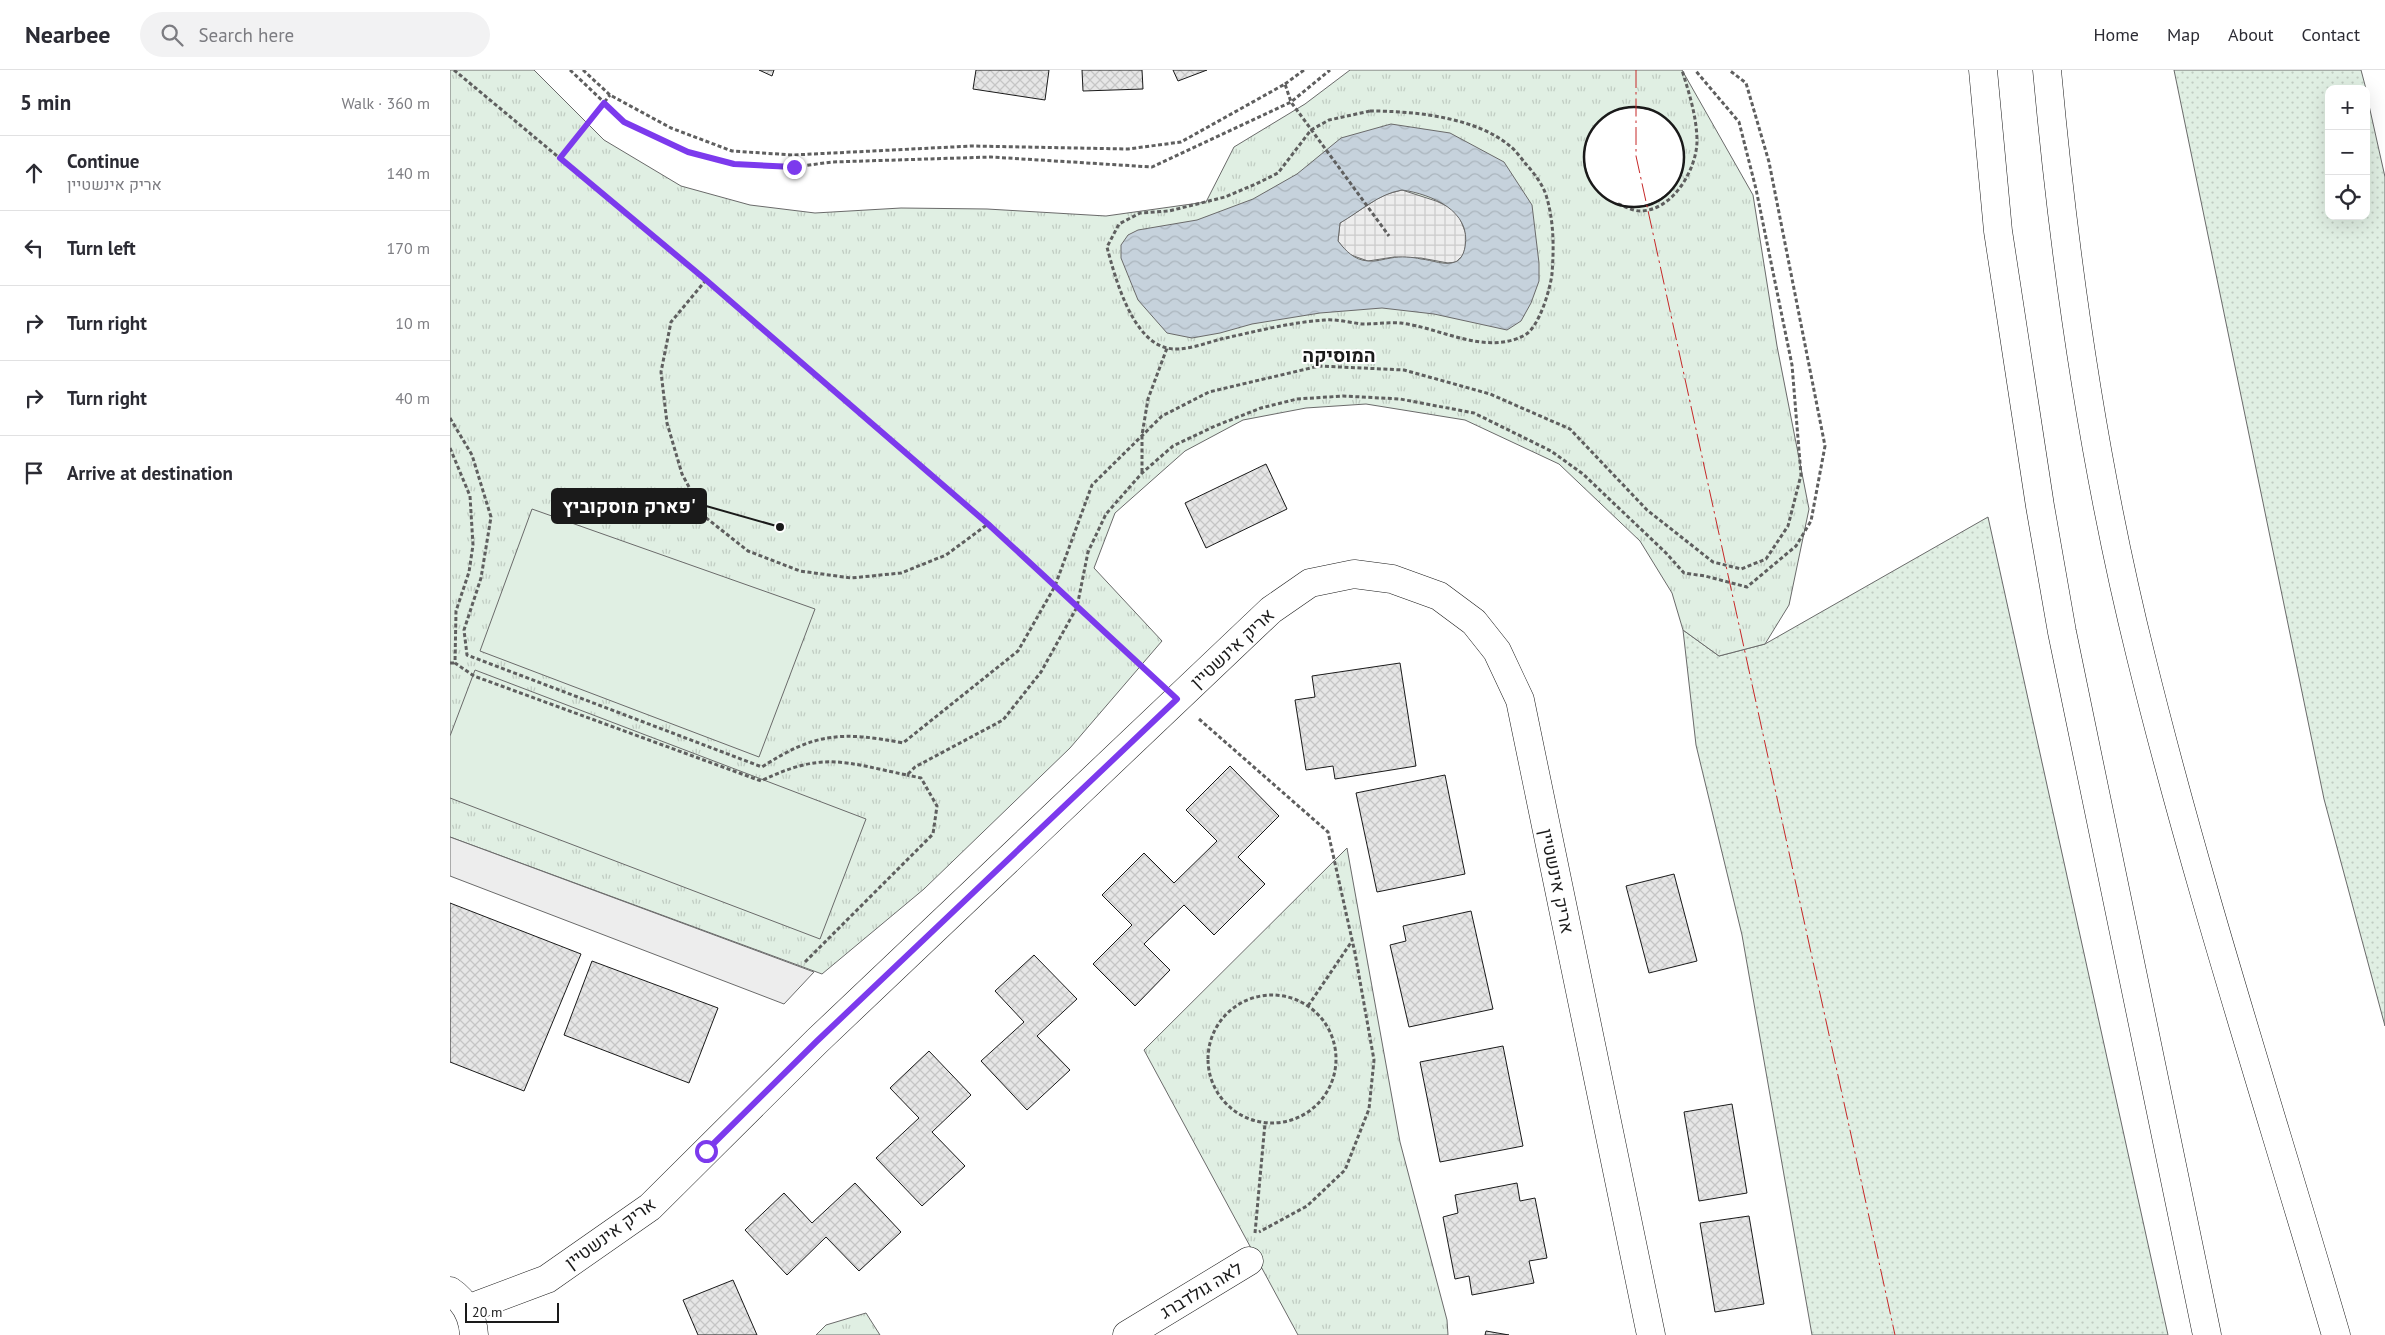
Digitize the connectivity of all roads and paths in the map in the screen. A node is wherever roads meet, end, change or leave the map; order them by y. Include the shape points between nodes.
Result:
1 (454, 70) edge
2 (570, 70) edge
3 (583, 70) edge
4 (1304, 70) edge
5 (1330, 70) edge
6 (1682, 70) edge
7 (1695, 70) edge
8 (1729, 70) edge
9 (1983, 70) edge
10 (2047, 70) edge
11 (1285, 84) junction
12 (610, 95) junction
13 (1291, 102) junction
14 (604, 103) junction
15 (1311, 130) junction
16 (560, 158) junction
17 (1618, 204) dead end
18 (1389, 236) dead end
19 (706, 280) junction
20 (1167, 348) junction
21 (450, 418) edge
22 (1142, 435) junction
23 (450, 448) edge
24 (1142, 473) junction
25 (988, 524) junction
26 (1055, 586) junction
27 (1077, 606) junction
28 (450, 663) edge
29 (455, 664) junction
30 (1177, 699) junction
31 (907, 775) junction
32 (1352, 940) junction
33 (805, 962) dead end
34 (1308, 1006) junction
35 (1265, 1123) junction
36 (1249, 1261) dead end
37 (459, 1300) edge
38 (474, 1335) edge
39 (1127, 1335) edge
40 (1651, 1335) edge
41 (2208, 1335) edge
42 (2336, 1335) edge

1 - 16 path
2 - 14 path
3 - 12 path
4 - 11 path
5 - 13 path
6 - 17 path via 1692,104 1697,143 1690,171 1680,188 1661,205 1639,211
7 - 22 path via 1739,122 1792,365 1800,474 1788,526 1766,560 1741,569 1713,562 1647,510 1570,429 1490,394 1404,370 1319,366 1209,392 1162,416
8 - 24 path via 1746,83 1770,162 1825,446 1811,521 1796,546 1746,587 1684,574 1583,474 1552,451 1465,411 1400,400 1343,396 1297,399 1261,408 1215,426 1174,446
9 - 41 main road via 1998,231 2040,506 2070,671
10 - 42 main road via 2062,224 2080,354 2111,524 2140,655 2205,894
11 - 12 path via 1181,142 1128,150 972,146 793,155 732,151 672,128
11 - 13 path
12 - 14 path
13 - 14 path via 1152,167 991,157 832,162 794,167 734,164 688,152 624,122
13 - 15 path
14 - 16 path
15 - 18 path
15 - 20 path via 1278,172 1256,184 1225,197 1169,211 1140,213 1119,224 1107,247 1112,268 1131,314 1144,335
15 - 20 path via 1329,120 1370,111 1397,111 1445,117 1485,131 1511,146 1545,192 1551,217 1554,247 1551,280 1542,312 1526,334 1497,343 1470,340 1401,323 1361,324 1326,320 1196,346
16 - 19 path
19 - 25 path
19 - 25 path via 671,322 661,372 667,423 682,474 705,517 748,551 800,571 851,578 901,573 946,555
20 - 22 path via 1148,399
21 - 26 path via 472,455 491,517 481,578 464,630 467,655 762,767 814,740 842,736 903,744 1018,651
22 - 24 path
22 - 26 path via 1092,485
23 - 29 path via 470,496 473,545 469,572 456,611
24 - 27 path via 1106,514 1088,552
25 - 26 path
26 - 27 path
27 - 30 path
27 - 31 path via 1041,672 1003,720
28 - 29 path
29 - 31 path via 474,676 761,781 788,768 824,760 858,763
30 - 32 path via 1328,832
30 - 37 main road, אריק אינשטיין via 817,1041 650,1208 547,1279
30 - 40 main road, אריק אינשטיין via 1271,610 1310,583 1354,574 1392,579 1439,596 1474,622 1497,651 1520,700
31 - 33 path via 921,778 937,806 933,834
32 - 34 path
32 - 35 path via 1374,1060 1369,1109 1345,1170 1307,1206 1255,1234
34 - 35 path via 1324,1021 1333,1040 1337,1061 1333,1082 1322,1100 1306,1114 1286,1122
34 - 35 path via 1289,998 1268,995 1248,1000 1230,1011 1216,1027 1209,1054 1215,1088 1227,1105 1245,1117
36 - 39 main road, לאה גולדברג
37 - 38 main road via 473,1326

